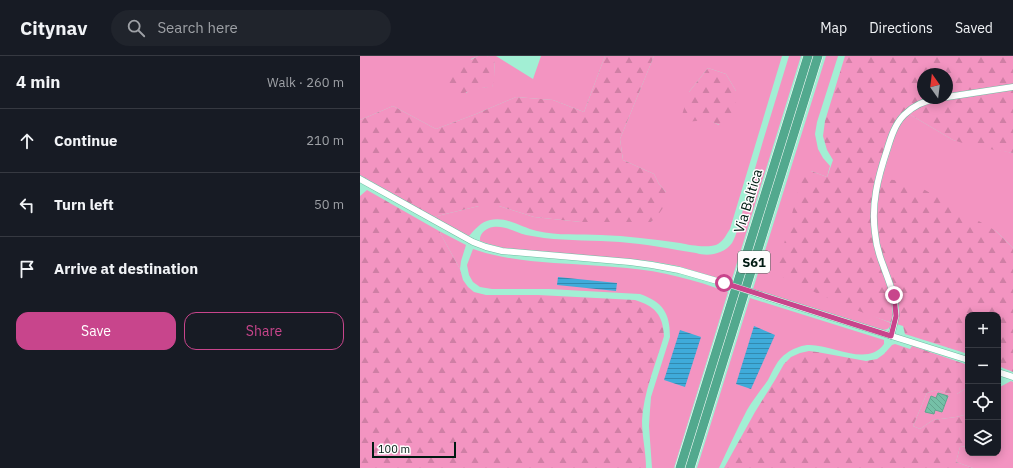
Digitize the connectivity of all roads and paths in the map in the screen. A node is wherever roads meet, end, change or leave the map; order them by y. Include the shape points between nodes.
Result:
1 (808, 56) edge
2 (818, 56) edge
3 (1013, 87) edge
4 (953, 96) edge
5 (918, 104) edge
6 (360, 179) edge
7 (891, 336) junction
8 (965, 359) edge
9 (1001, 373) edge
10 (1013, 377) edge
11 (680, 468) edge
12 (690, 468) edge

1 - 11 highway, Via Baltica / S61
2 - 12 highway, Via Baltica / S61
3 - 4 street
5 - 7 street via 896,125 878,181 875,200 875,234 894,295 896,316
6 - 7 street, bridge via 486,247 525,254 630,262 679,270
7 - 8 street
9 - 10 street

